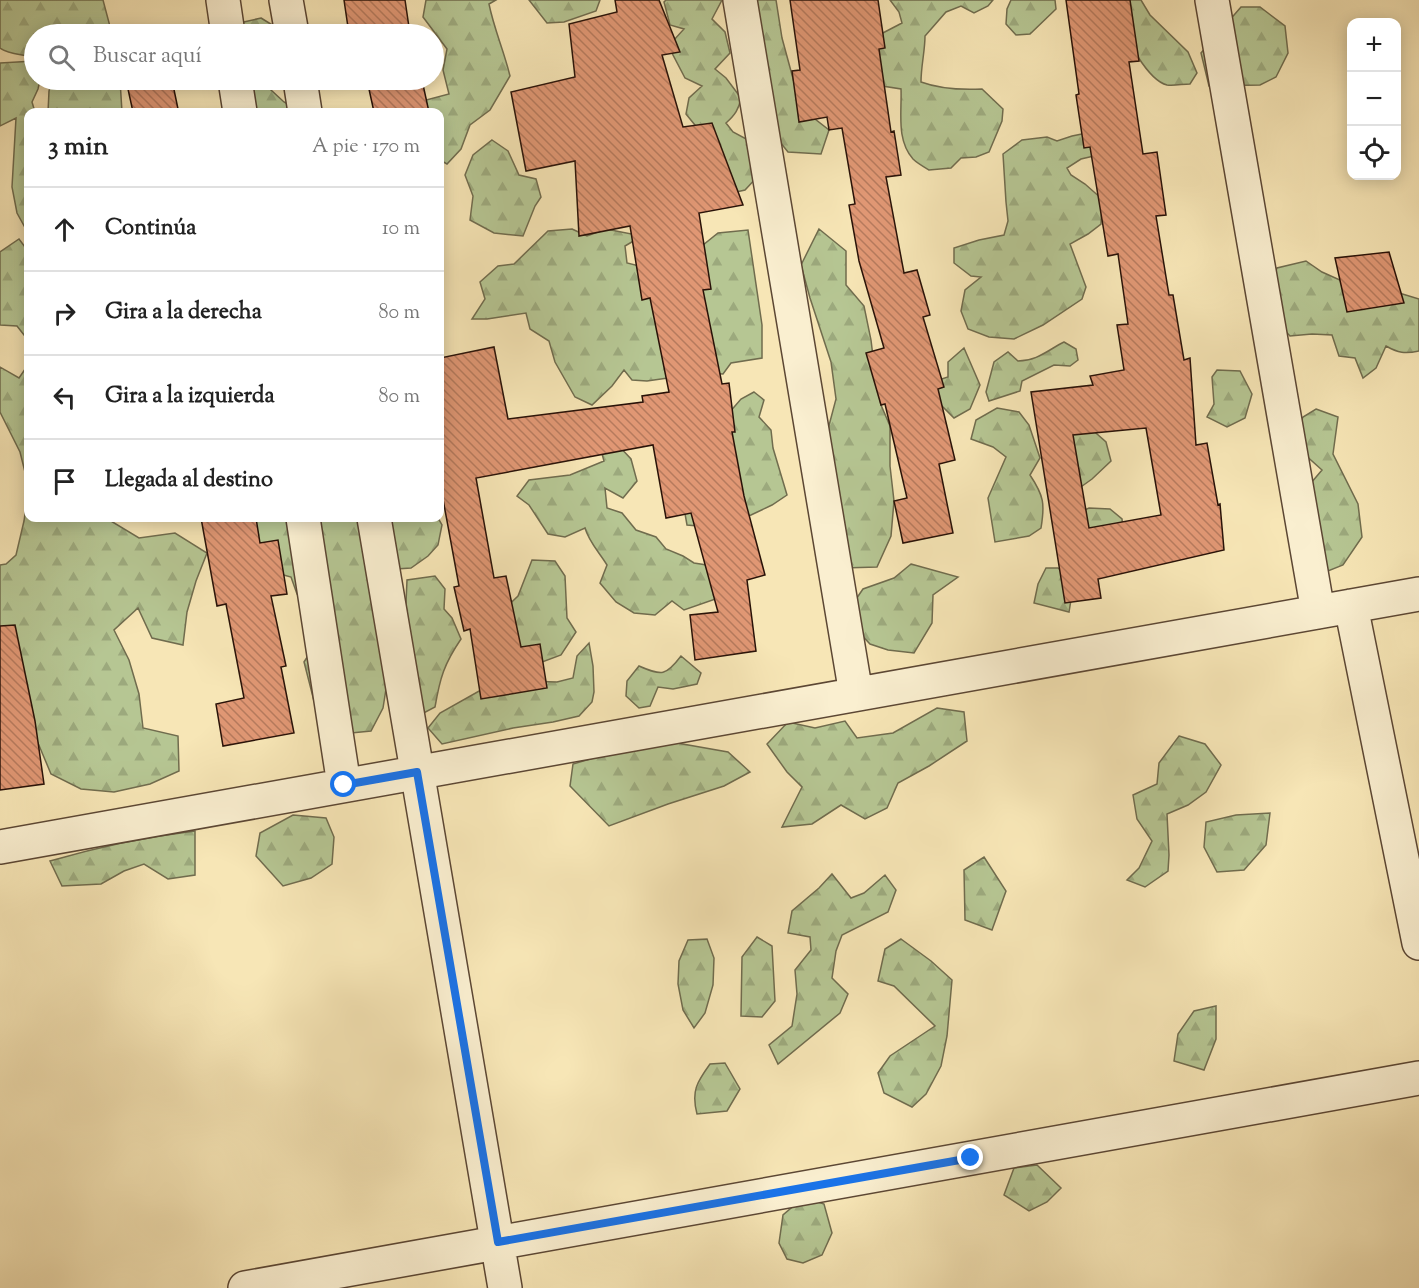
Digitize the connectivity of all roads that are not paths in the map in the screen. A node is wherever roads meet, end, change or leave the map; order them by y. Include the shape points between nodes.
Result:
1 (223, 0) edge
2 (286, 0) edge
3 (740, 0) edge
4 (1212, 0) edge
5 (227, 24) edge
6 (290, 24) edge
7 (237, 90) edge
8 (302, 90) edge
9 (239, 108) edge
10 (304, 108) edge
11 (304, 522) edge
12 (375, 522) edge
13 (1419, 594) edge
14 (1351, 606) junction
15 (1318, 612) junction
16 (856, 694) junction
17 (417, 772) junction
18 (344, 785) junction
19 (0, 847) edge
20 (1419, 943) edge
21 (1419, 1078) edge
22 (498, 1242) junction
23 (244, 1288) edge
24 (505, 1288) edge

1 - 5 street
2 - 6 street
3 - 16 street
4 - 15 street
7 - 9 street
8 - 10 street
11 - 18 street
12 - 17 street
13 - 14 street
14 - 15 street
14 - 20 street
15 - 16 street
16 - 17 street
17 - 18 street
17 - 22 street
18 - 19 street
21 - 22 street
22 - 23 street
22 - 24 street

